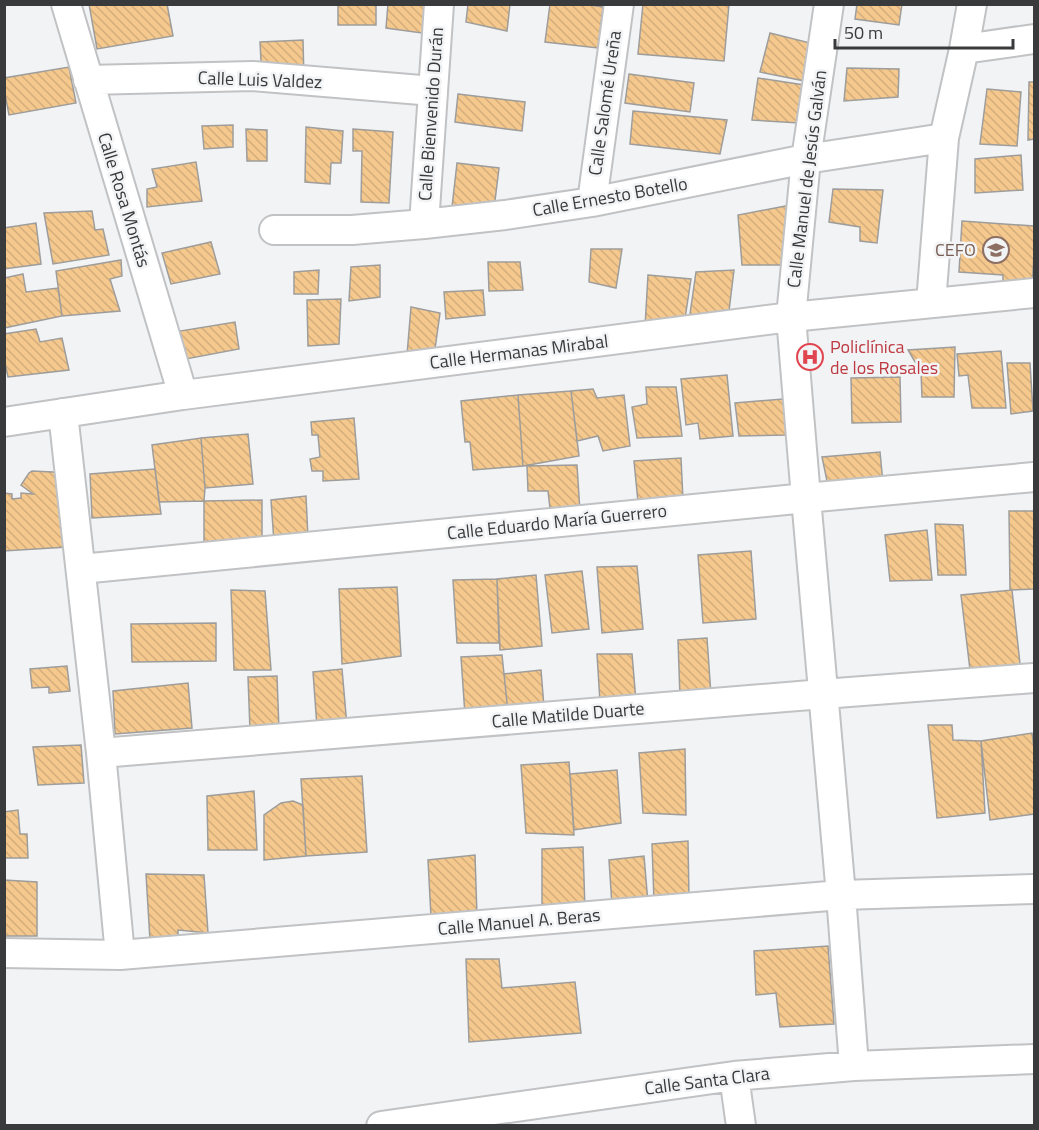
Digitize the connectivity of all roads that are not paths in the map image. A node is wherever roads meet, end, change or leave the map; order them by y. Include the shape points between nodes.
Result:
1 (66, 4) edge
2 (439, 4) edge
3 (619, 4) edge
4 (829, 4) edge
5 (972, 4) edge
6 (1035, 39) edge
7 (964, 49) junction
8 (88, 80) junction
9 (433, 91) junction
10 (944, 138) junction
11 (806, 159) junction
12 (592, 202) junction
13 (424, 224) junction
14 (274, 230) dead end
15 (1035, 293) edge
16 (932, 303) junction
17 (791, 317) junction
18 (183, 394) junction
19 (63, 413) junction
20 (4, 422) edge
21 (1035, 477) edge
22 (806, 498) junction
23 (81, 569) junction
24 (1035, 678) edge
25 (823, 694) junction
26 (101, 753) junction
27 (1035, 889) edge
28 (841, 896) junction
29 (4, 953) edge
30 (120, 955) junction
31 (1035, 1059) edge
32 (854, 1066) junction
33 (734, 1076) junction
34 (381, 1125) edge
35 (741, 1125) edge

1 - 8 street, Calle Rosa Montás
2 - 9 street, Calle Bienvenido Durán
3 - 12 street, Calle Salomé Ureña
4 - 11 street, Calle Manuel de Jesús Galván
5 - 7 street
6 - 7 street
7 - 10 street
8 - 9 street, Calle Luis Valdez via 253,76
8 - 18 street, Calle Rosa Montás
9 - 13 street, Calle Bienvenido Durán
10 - 11 street, Calle Ernesto Botello
10 - 16 street
11 - 12 street, Calle Ernesto Botello
11 - 17 street, Calle Manuel de Jesús Galván
12 - 13 street, Calle Ernesto Botello
13 - 14 street, Calle Ernesto Botello via 352,230
15 - 16 street, Calle Hermanas Mirabal
16 - 17 street, Calle Hermanas Mirabal
17 - 18 street, Calle Hermanas Mirabal
17 - 22 street, Calle Manuel de Jesús Galván
18 - 19 street, Calle Hermanas Mirabal
19 - 20 street, Calle Hermanas Mirabal
19 - 23 street
21 - 22 street, Calle Eduardo María Guerrero
22 - 23 street, Calle Eduardo María Guerrero
22 - 25 street, Calle Manuel de Jesús Galván
23 - 26 street
24 - 25 street, Calle Matilde Duarte
25 - 26 street, Calle Matilde Duarte
25 - 28 street, Calle Manuel de Jesús Galván
26 - 30 street
27 - 28 street, Calle Manuel A. Beras
28 - 30 street, Calle Manuel A. Beras
28 - 32 street, Calle Manuel de Jesús Galván
29 - 30 street, Calle Manuel A. Beras
31 - 32 street, Calle Santa Clara
32 - 33 street, Calle Santa Clara
33 - 34 street, Calle Santa Clara
33 - 35 street

